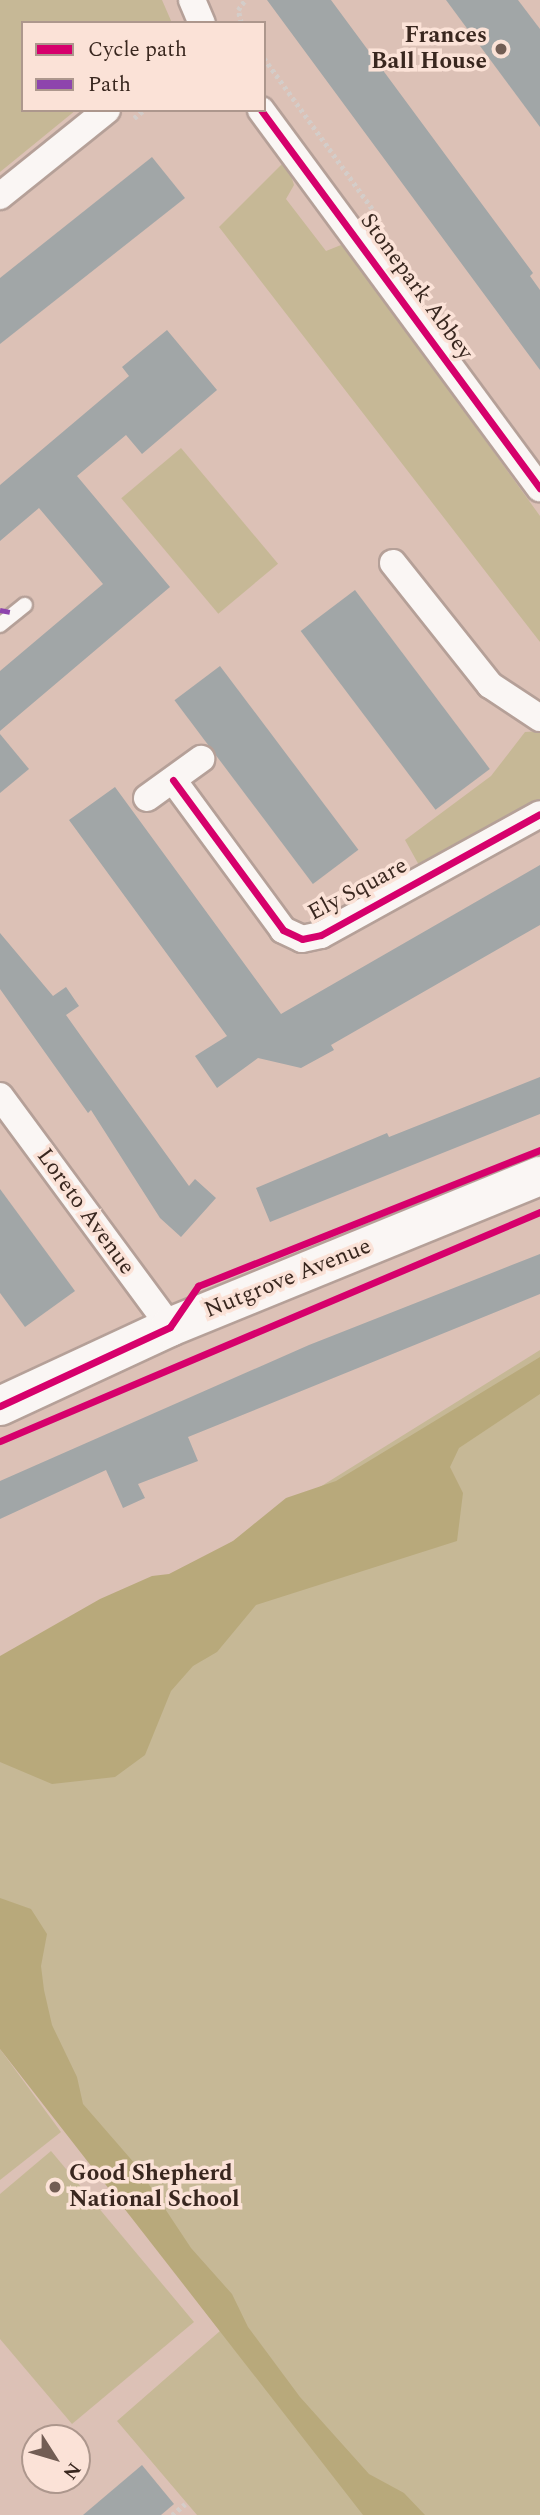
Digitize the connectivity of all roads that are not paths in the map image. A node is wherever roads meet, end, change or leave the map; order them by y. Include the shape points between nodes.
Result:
1 (105, 112) edge
2 (262, 112) edge
3 (0, 196) edge
4 (540, 488) edge
5 (393, 562) dead end
6 (25, 605) dead end
7 (0, 625) edge
8 (540, 718) edge
9 (201, 759) dead end
10 (173, 780) junction
11 (147, 798) dead end
12 (540, 814) edge
13 (4, 1111) edge
14 (540, 1176) edge
15 (170, 1327) junction
16 (0, 1405) edge

1 - 3 street
2 - 4 street, Stonepark Abbey
5 - 8 street via 490,685
6 - 7 lane
9 - 10 street
10 - 11 street
10 - 12 street, Ely Square via 283,930 302,939 321,935
13 - 15 street, Loreto Avenue
14 - 15 main road, Nutgrove Avenue
15 - 16 main road, Nutgrove Avenue

